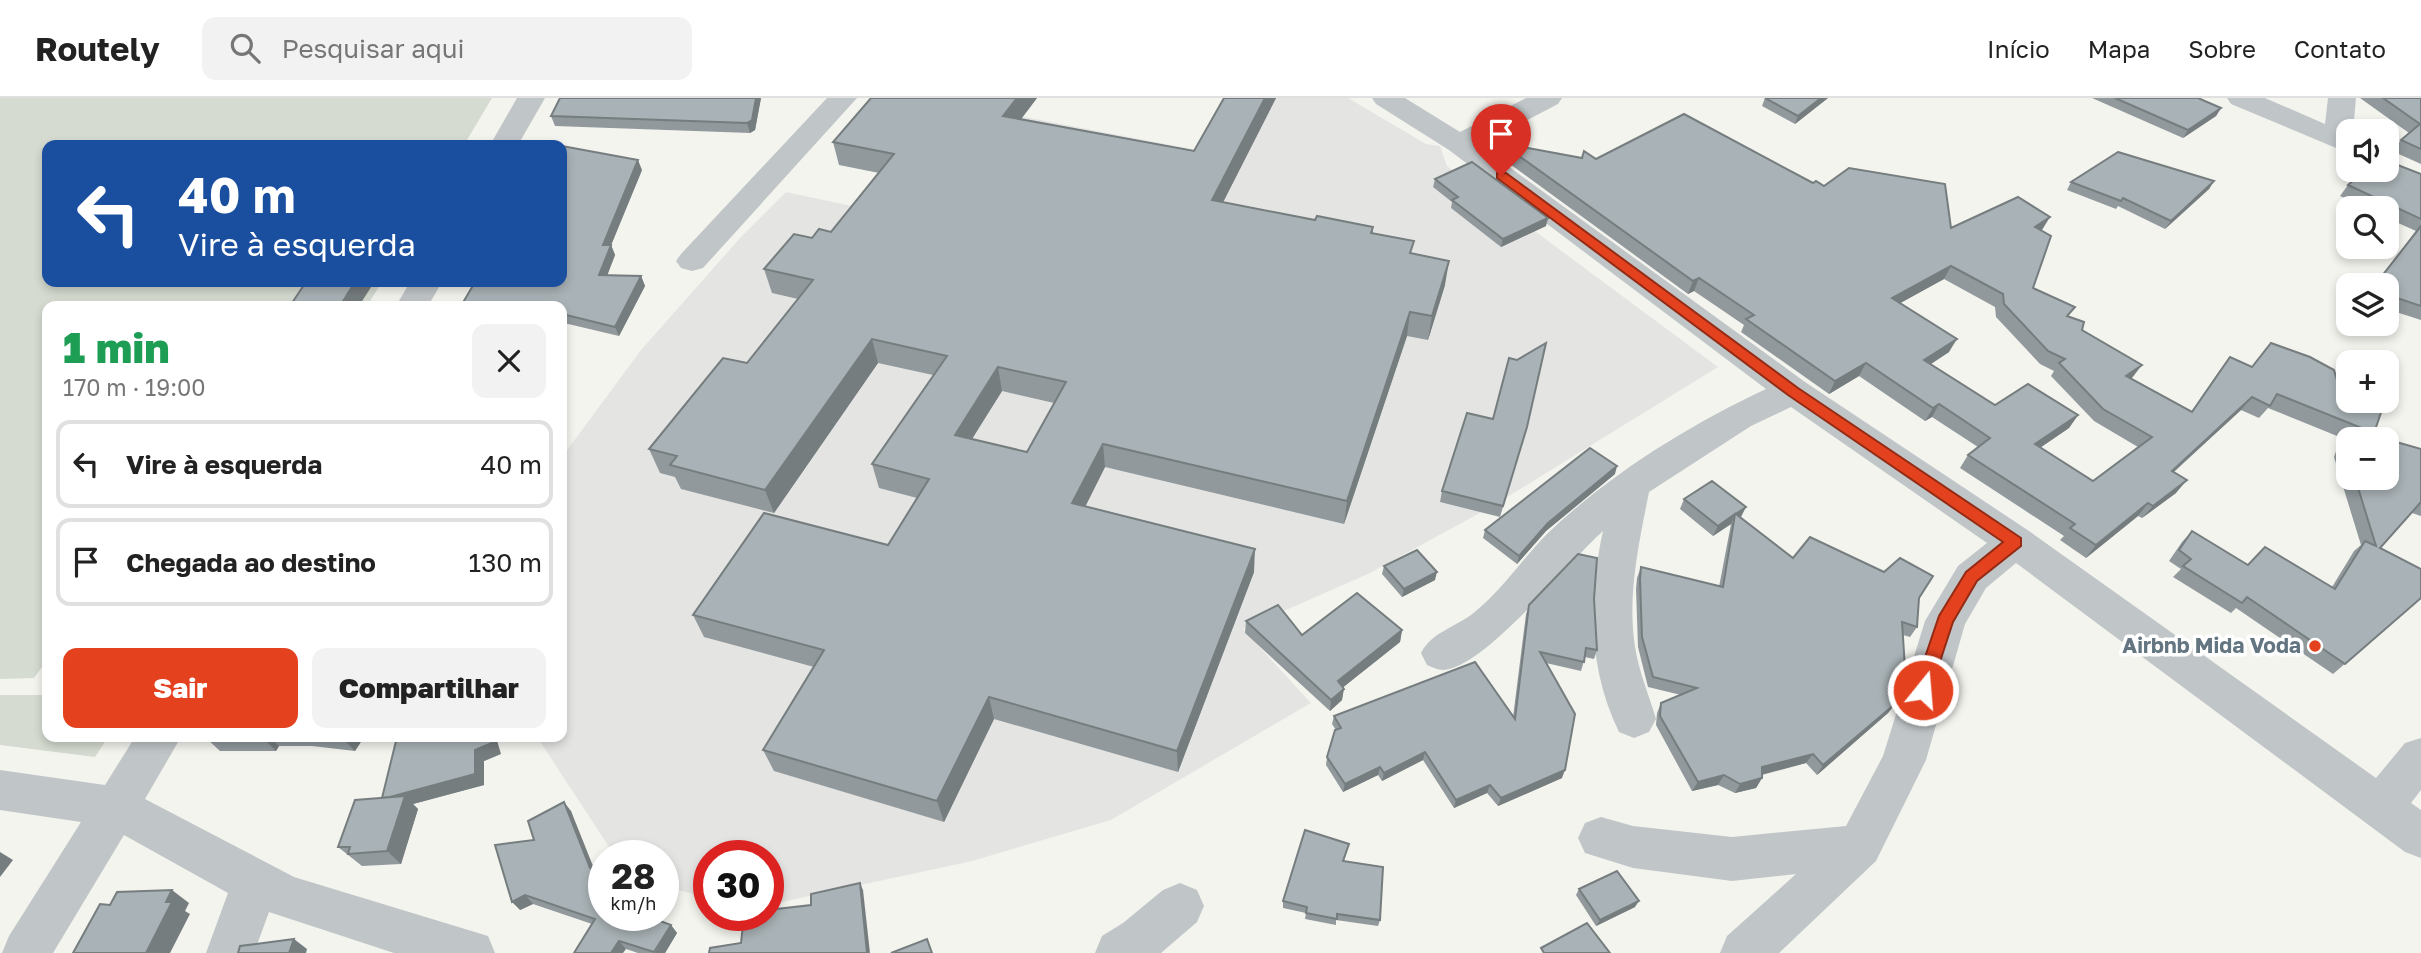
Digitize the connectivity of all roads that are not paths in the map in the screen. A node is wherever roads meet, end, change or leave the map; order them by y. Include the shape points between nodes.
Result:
1 (531, 98) edge
2 (844, 98) edge
3 (1386, 98) edge
4 (1548, 98) edge
5 (2241, 98) edge
6 (2342, 98) edge
7 (2342, 119) edge
8 (2336, 139) edge
9 (507, 140) edge
10 (1459, 144) junction
11 (692, 261) dead end
12 (1793, 391) junction
13 (1632, 485) junction
14 (2015, 542) junction
15 (1442, 653) dead end
16 (1634, 719) dead end
17 (156, 742) edge
18 (2421, 757) edge
19 (0, 790) edge
20 (117, 807) junction
21 (2380, 807) junction
22 (2421, 836) edge
23 (1601, 838) dead end
24 (1860, 846) junction
25 (255, 883) junction
26 (1180, 906) dead end
27 (456, 951) edge
28 (26, 953) edge
29 (230, 953) edge
30 (1119, 953) edge
31 (1744, 953) edge

1 - 9 street
2 - 11 street
3 - 10 street
4 - 10 street
5 - 8 street
6 - 7 street
10 - 12 street
12 - 13 street via 1738,417
12 - 14 street
13 - 15 street via 1563,543 1486,626
13 - 16 street via 1612,608 1614,647
14 - 21 street
14 - 24 street via 1972,577 1945,621 1904,760
17 - 20 street
18 - 21 street
19 - 20 street
20 - 25 street
20 - 28 street
21 - 22 street
23 - 24 street via 1633,847 1732,859
24 - 31 street
25 - 27 street
25 - 29 street
26 - 30 street

